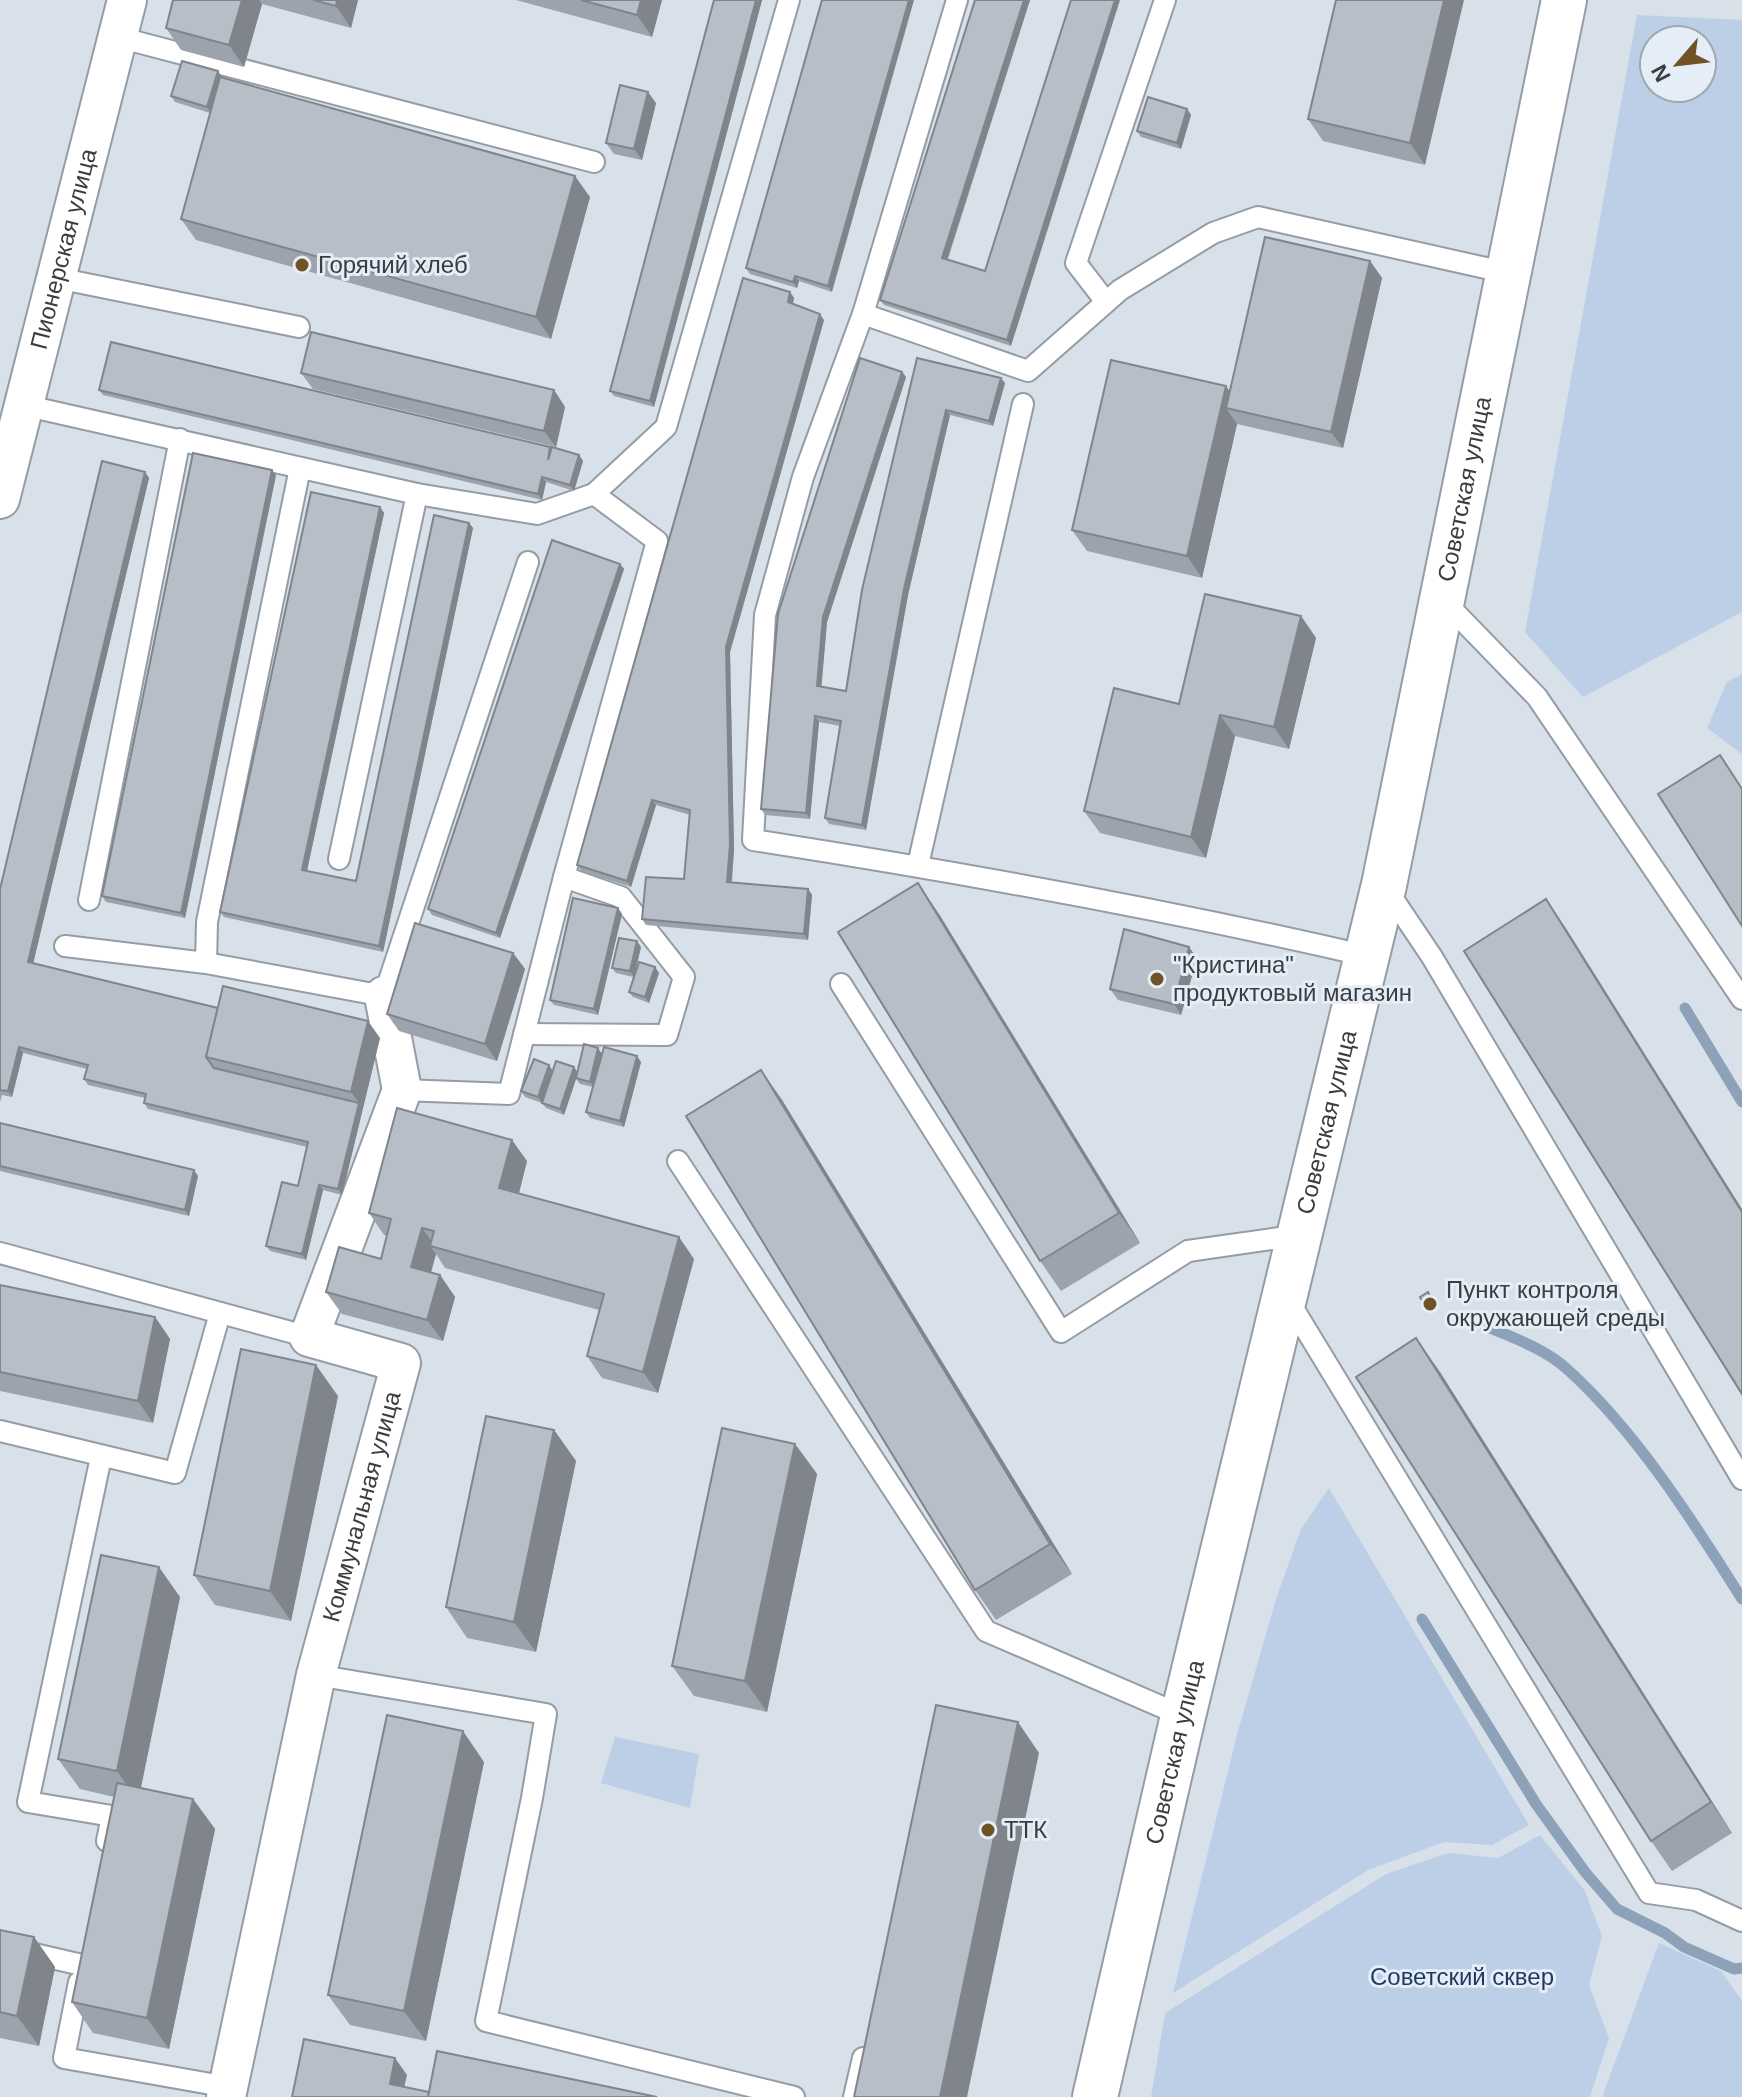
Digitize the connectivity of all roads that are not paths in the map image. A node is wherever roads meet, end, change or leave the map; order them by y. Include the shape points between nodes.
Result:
1 (127, 0) edge
2 (789, 0) edge
3 (957, 0) edge
4 (1165, 0) edge
5 (1564, 0) edge
6 (118, 37) junction
7 (594, 162) dead end
8 (1508, 273) junction
9 (57, 278) junction
10 (1106, 302) junction
11 (863, 314) junction
12 (299, 327) dead end
13 (1023, 404) dead end
14 (23, 405) junction
15 (180, 439) junction
16 (300, 468) junction
17 (417, 494) junction
18 (594, 494) junction
19 (0, 499) edge
20 (528, 562) dead end
21 (1442, 599) junction
22 (339, 859) dead end
23 (918, 865) junction
24 (564, 877) junction
25 (1384, 885) junction
26 (89, 900) dead end
27 (65, 946) dead end
28 (1367, 956) junction
29 (206, 963) junction
30 (841, 984) edge
31 (384, 996) junction
32 (1742, 999) edge
33 (524, 1034) junction
34 (402, 1090) junction
35 (678, 1161) dead end
36 (1301, 1235) junction
37 (0, 1253) edge
38 (1286, 1297) junction
39 (220, 1313) junction
40 (309, 1337) junction
41 (0, 1431) edge
42 (101, 1457) junction
43 (1742, 1479) edge
44 (316, 1675) junction
45 (1183, 1716) junction
46 (103, 1860) edge
47 (1742, 1921) edge
48 (0, 1946) edge
49 (868, 2037) edge
50 (227, 2092) edge
51 (794, 2097) edge
52 (854, 2097) edge
53 (1095, 2097) edge

1 - 6 street, Пионерская улица
2 - 18 lane via 666,427
3 - 11 lane
4 - 10 lane via 1076,263
5 - 8 street, Советская улица
6 - 7 lane
6 - 9 street, Пионерская улица
8 - 10 lane via 1258,217 1213,233
8 - 21 street, Советская улица
9 - 12 lane
9 - 14 street, Пионерская улица
10 - 11 lane via 1028,371
11 - 23 lane via 803,477 765,615 753,840
13 - 23 lane
14 - 15 lane
14 - 19 street, Пионерская улица
15 - 16 lane
15 - 26 lane
16 - 17 lane
16 - 29 lane via 207,922
17 - 18 lane via 537,514
17 - 22 lane
18 - 24 lane via 657,541
20 - 31 lane
21 - 25 street, Советская улица
21 - 32 lane via 1537,697
23 - 28 lane
24 - 33 lane
24 - 33 lane via 621,897 684,977 667,1035
25 - 28 street, Советская улица
25 - 43 lane
27 - 29 lane
28 - 36 street, Советская улица
29 - 31 lane
30 - 36 lane via 1061,1332 1188,1251
31 - 34 street
33 - 34 lane via 509,1094
34 - 40 street
35 - 45 lane via 986,1631
36 - 38 street, Советская улица
37 - 39 lane
38 - 45 street, Советская улица
38 - 47 lane via 1649,1893 1696,1900
39 - 40 lane
39 - 42 lane via 175,1473
40 - 44 street, Коммунальная улица via 401,1363
41 - 42 lane
42 - 46 lane via 28,1802 112,1816
44 - 50 street, Коммунальная улица
44 - 51 lane via 546,1714 486,2021
45 - 53 street, Советская улица
48 - 50 lane via 84,1957 64,2058
49 - 52 lane

